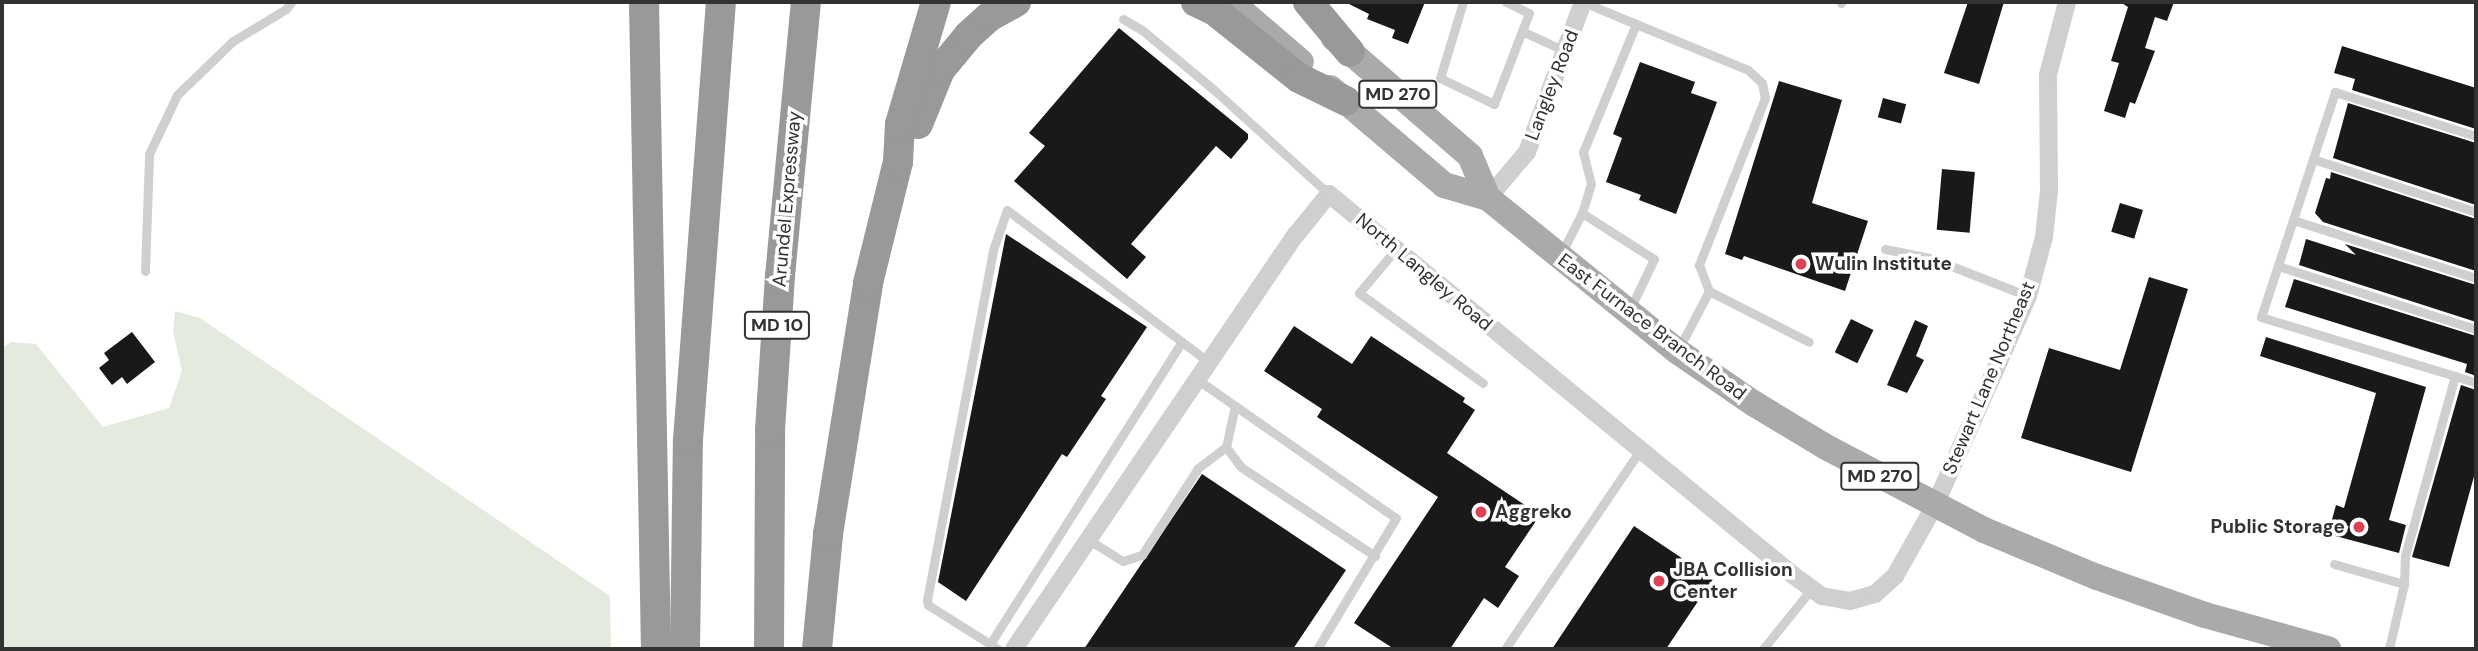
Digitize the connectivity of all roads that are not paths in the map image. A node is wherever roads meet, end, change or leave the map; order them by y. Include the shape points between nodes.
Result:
1 (291, 2) edge
2 (644, 2) edge
3 (721, 2) edge
4 (806, 2) edge
5 (936, 2) edge
6 (1016, 2) edge
7 (1196, 2) edge
8 (1231, 2) edge
9 (1294, 2) edge
10 (1308, 2) edge
11 (1464, 2) edge
12 (1506, 2) edge
13 (1583, 2) edge
14 (2067, 2) edge
15 (1123, 19) dead end
16 (1636, 24) junction
17 (1522, 30) junction
18 (1565, 51) junction
19 (1350, 52) junction
20 (1346, 101) junction
21 (2476, 136) edge
22 (2313, 159) junction
23 (898, 162) junction
24 (1329, 194) junction
25 (1488, 198) junction
26 (2476, 212) edge
27 (1582, 213) junction
28 (2293, 220) junction
29 (1396, 249) junction
30 (1885, 249) dead end
31 (1559, 258) junction
32 (2278, 266) junction
33 (145, 271) dead end
34 (2476, 278) edge
35 (1709, 290) junction
36 (2028, 296) junction
37 (1628, 314) junction
38 (2476, 329) edge
39 (1182, 342) junction
40 (1809, 342) dead end
41 (1677, 351) junction
42 (1210, 363) junction
43 (2455, 376) junction
44 (1198, 380) junction
45 (1483, 383) dead end
46 (2476, 383) edge
47 (1235, 406) junction
48 (1226, 447) junction
49 (1640, 450) junction
50 (1935, 505) junction
51 (1088, 540) junction
52 (1375, 556) junction
53 (2334, 564) dead end
54 (2404, 584) junction
55 (1812, 588) junction
56 (994, 647) edge
57 (656, 649) edge
58 (685, 649) edge
59 (769, 649) edge
60 (817, 649) edge
61 (1014, 649) edge
62 (1317, 649) edge
63 (1505, 649) edge
64 (1763, 649) edge
65 (2328, 649) edge
66 (2389, 649) edge

1 - 33 lane via 233,41 177,95 149,154
2 - 57 highway
3 - 58 highway via 688,440
4 - 59 highway, Arundel Expressway / MD 10 via 770,430
5 - 23 highway via 900,124
6 - 23 highway via 989,17 940,70
7 - 20 highway via 1215,11 1299,78
8 - 20 main road, East Furnace Branch Road / MD 270
9 - 19 main road, East Furnace Branch Road / MD 270
10 - 19 highway
11 - 17 lane via 1440,78 1494,104
12 - 17 lane via 1529,13
13 - 16 lane
13 - 18 street, Langley Road
14 - 36 street, Stewart Lane Northeast via 2048,75 2049,191 2044,237
15 - 24 lane via 1213,89
16 - 27 lane via 1583,152 1591,184
16 - 35 lane via 1748,70 1762,83 1765,98 1699,265
17 - 18 lane
18 - 25 street, Langley Road via 1527,152
19 - 25 main road, East Furnace Branch Road / MD 270 via 1470,156
20 - 25 main road, East Furnace Branch Road / MD 270 via 1444,185
21 - 22 lane via 2335,92
22 - 26 lane
22 - 28 lane
23 - 60 highway via 868,283 850,384
24 - 29 street, North Langley Road
24 - 42 street via 1295,236
25 - 31 main road, East Furnace Branch Road / MD 270
27 - 31 lane
27 - 37 lane via 1654,259
28 - 32 lane
28 - 34 lane
29 - 45 lane via 1359,293
29 - 49 street, North Langley Road
30 - 36 lane via 1931,258
31 - 37 main road, East Furnace Branch Road / MD 270
32 - 38 lane
32 - 43 lane via 2261,317
35 - 40 lane
35 - 41 lane
36 - 50 street, Stewart Lane Northeast
37 - 41 main road, East Furnace Branch Road / MD 270
39 - 42 lane
39 - 56 lane
39 - 56 lane via 1007,211 993,250 927,600 928,606
41 - 50 main road, East Furnace Branch Road / MD 270 via 1787,424
42 - 44 street
43 - 46 lane
43 - 54 lane via 2405,556
44 - 47 lane
44 - 51 street
47 - 48 lane
47 - 52 lane via 1396,518
48 - 51 lane via 1198,468 1142,555 1123,561
48 - 52 lane via 1241,467
49 - 55 street, North Langley Road
49 - 63 lane
50 - 55 street, North Langley Road via 1895,576 1875,594 1850,601 1822,596
50 - 65 main road, East Furnace Branch Road / MD 270 via 2040,554 2146,595
51 - 61 street
52 - 62 lane
53 - 54 lane
54 - 66 lane
55 - 64 lane

